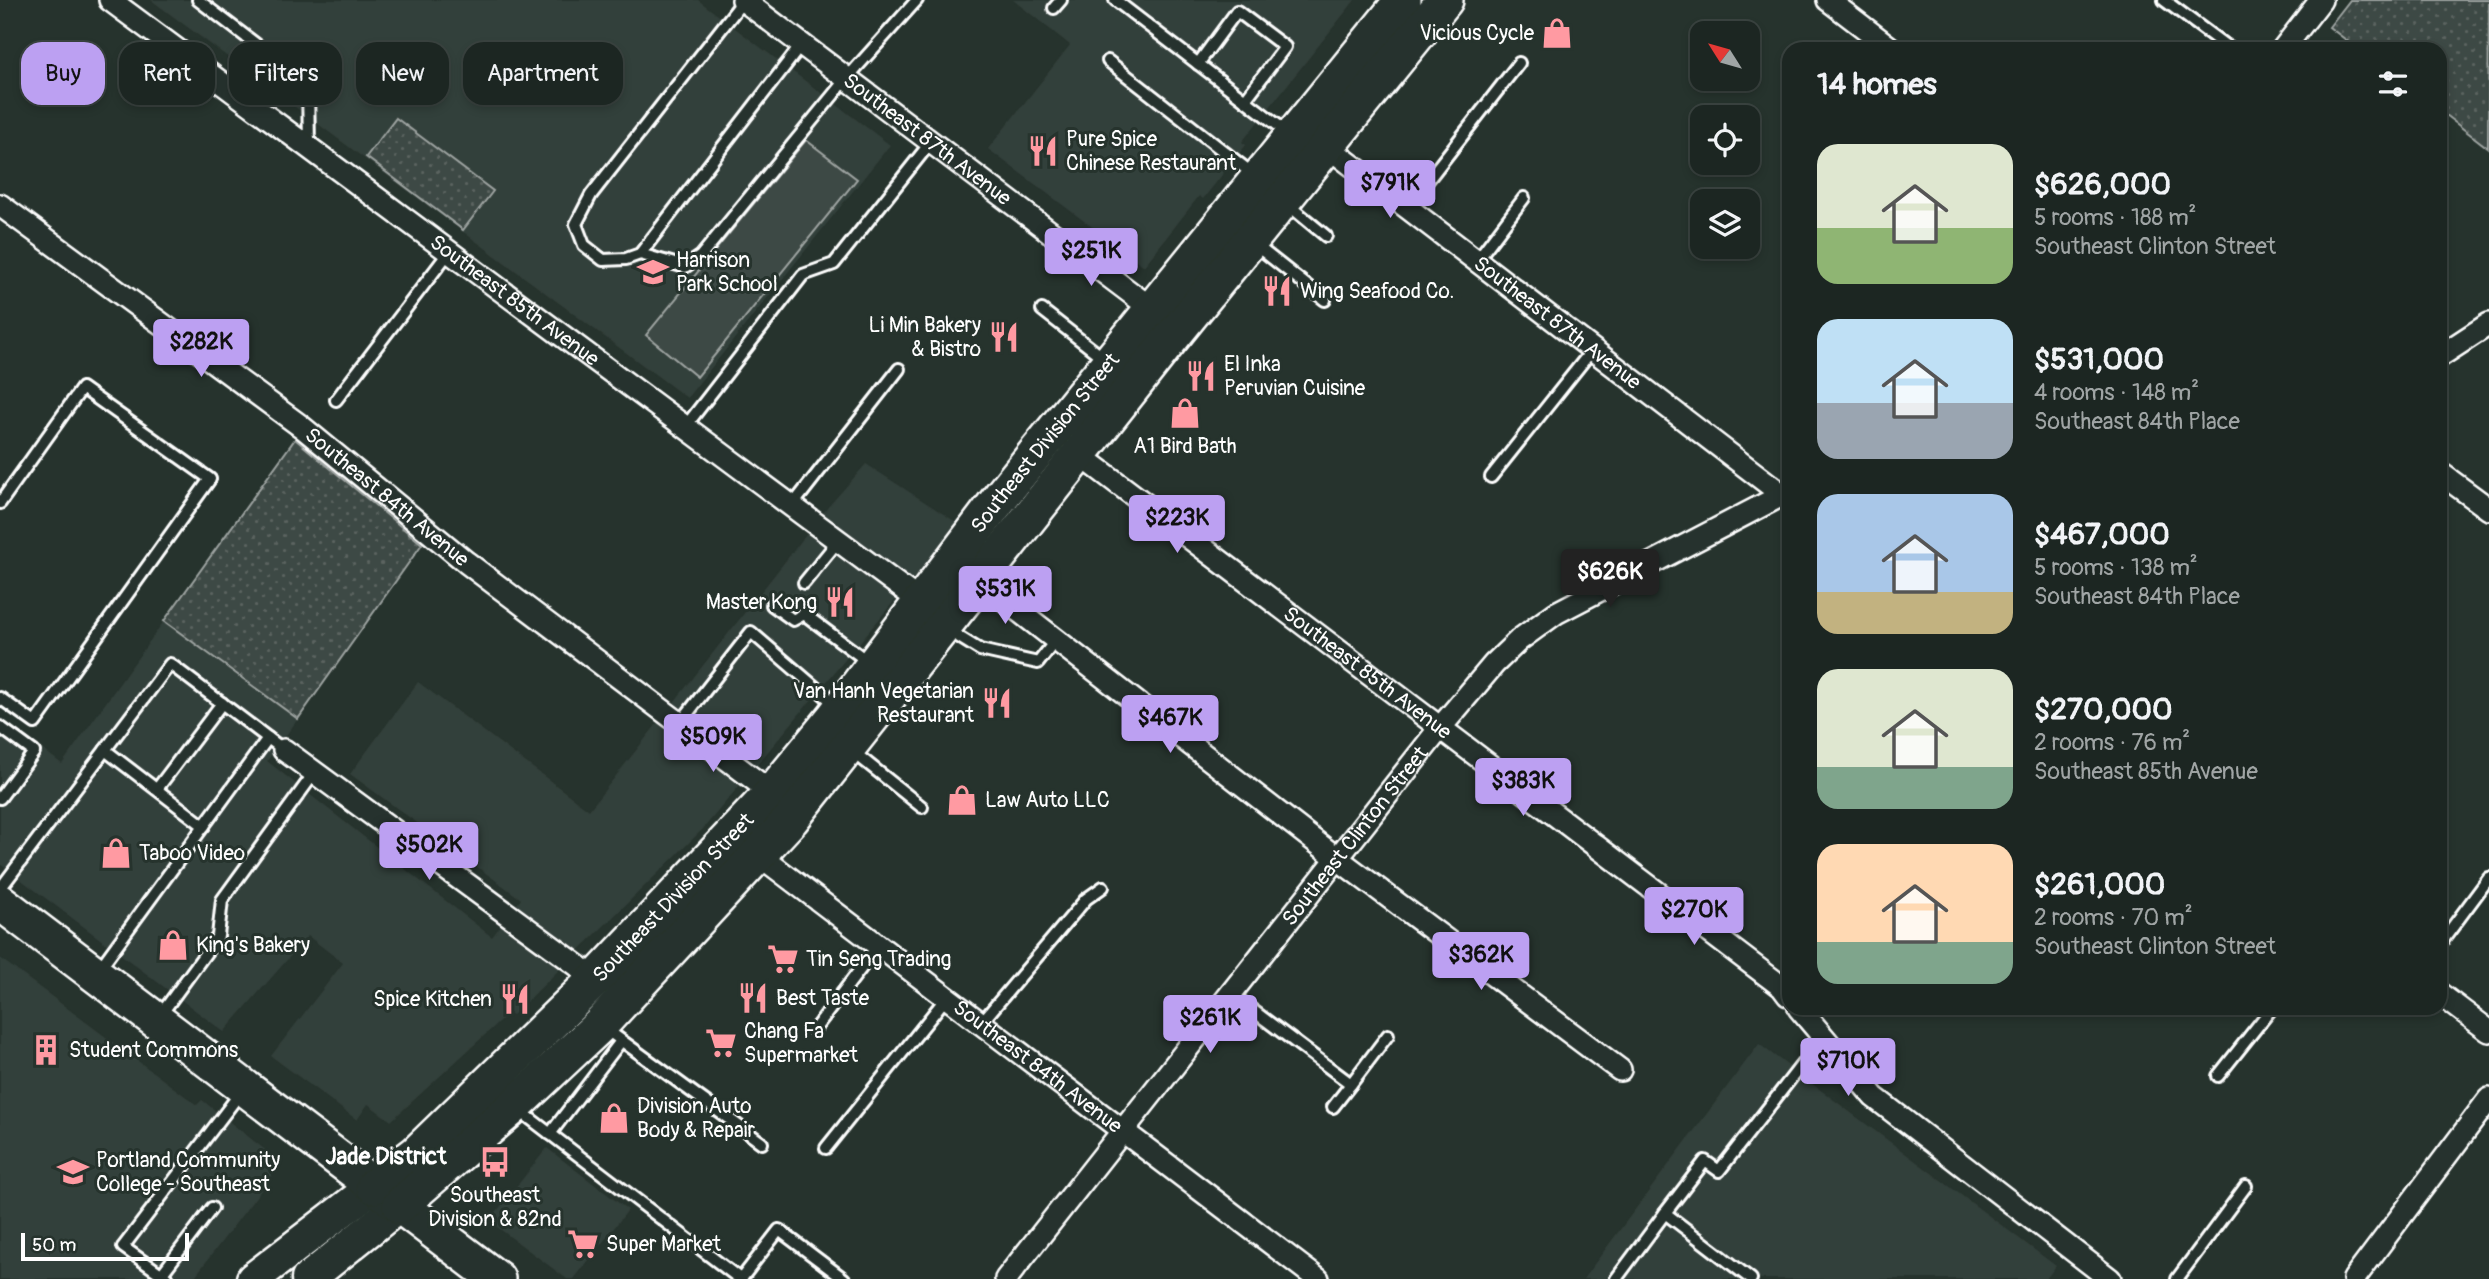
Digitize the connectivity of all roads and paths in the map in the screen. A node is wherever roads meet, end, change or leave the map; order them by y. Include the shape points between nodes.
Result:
1 (198, 0) edge
2 (743, 0) edge
3 (917, 0) edge
4 (1115, 0) edge
5 (1404, 0) edge
6 (1426, 0) edge
7 (1446, 0) edge
8 (1828, 0) edge
9 (2164, 0) edge
10 (2320, 0) edge
11 (121, 2) edge
12 (1883, 42) edge
13 (2221, 42) edge
14 (2288, 42) edge
15 (802, 44) junction
16 (1404, 53) junction
17 (1108, 61) dead end
18 (1519, 63) dead end
19 (1198, 64) junction
20 (848, 78) junction
21 (1245, 100) junction
22 (1294, 137) junction
23 (932, 142) junction
24 (1328, 147) junction
25 (309, 148) junction
26 (1271, 190) junction
27 (1524, 198) dead end
28 (0, 205) edge
29 (1407, 207) junction
30 (1326, 236) dead end
31 (1251, 241) junction
32 (449, 252) junction
33 (640, 254) junction
34 (1477, 260) junction
35 (1325, 300) dead end
36 (1042, 310) dead end
37 (1165, 319) junction
38 (2489, 324) edge
39 (1593, 349) junction
40 (2447, 351) edge
41 (1109, 363) junction
42 (899, 369) dead end
43 (335, 400) dead end
44 (685, 427) junction
45 (1079, 454) junction
46 (1491, 477) dead end
47 (2447, 478) edge
48 (1782, 491) edge
49 (1002, 495) junction
50 (1782, 498) edge
51 (0, 503) edge
52 (792, 506) junction
53 (2489, 509) edge
54 (838, 541) junction
55 (979, 580) junction
56 (804, 583) dead end
57 (772, 605) dead end
58 (932, 614) junction
59 (1056, 640) junction
60 (873, 665) junction
61 (0, 698) edge
62 (222, 703) junction
63 (841, 709) junction
64 (680, 723) junction
65 (0, 727) edge
66 (1440, 728) junction
67 (276, 744) junction
68 (849, 748) junction
69 (105, 751) junction
70 (315, 772) junction
71 (157, 789) junction
72 (772, 793) junction
73 (0, 798) edge
74 (922, 807) dead end
75 (204, 826) junction
76 (759, 855) junction
77 (1338, 859) junction
78 (2489, 878) edge
79 (1103, 887) dead end
80 (0, 889) edge
81 (0, 902) edge
82 (2447, 935) edge
83 (878, 947) junction
84 (95, 974) junction
85 (596, 979) junction
86 (1782, 986) edge
87 (1231, 994) junction
88 (946, 998) junction
89 (2447, 999) edge
90 (1805, 1015) edge
91 (2266, 1015) edge
92 (156, 1020) junction
93 (981, 1023) junction
94 (814, 1030) dead end
95 (2489, 1031) edge
96 (611, 1033) junction
97 (1388, 1035) dead end
98 (1824, 1036) junction
99 (1620, 1070) dead end
100 (576, 1072) junction
101 (2218, 1076) dead end
102 (1351, 1084) junction
103 (245, 1087) junction
104 (2489, 1099) edge
105 (514, 1106) junction
106 (1333, 1107) dead end
107 (1121, 1132) junction
108 (550, 1135) junction
109 (762, 1143) dead end
110 (826, 1148) dead end
111 (2246, 1186) dead end
112 (387, 1195) junction
113 (212, 1208) dead end
114 (1665, 1213) junction
115 (1296, 1272) edge
116 (164, 1277) edge
117 (253, 1279) edge
118 (308, 1279) edge
119 (498, 1279) edge
120 (741, 1279) edge
121 (844, 1279) edge
122 (1006, 1279) edge
123 (1318, 1279) edge
124 (1616, 1279) edge
125 (1751, 1279) edge
126 (2110, 1279) edge
127 (2178, 1279) edge
128 (2354, 1279) edge

1 - 25 lane via 308,84
2 - 15 street, Southeast 87th Avenue
2 - 33 lane via 591,194 576,224 584,245 603,260
3 - 20 lane
4 - 19 lane
5 - 22 main road, Southeast Division Street
6 - 16 main road via 1415,14
7 - 16 main road, Southeast Division Street
8 - 12 street
9 - 13 lane
10 - 14 street
11 - 25 street, Southeast 85th Avenue
15 - 20 street, Southeast 87th Avenue
15 - 33 lane
16 - 24 main road, Southeast Division Street
17 - 26 lane
18 - 29 lane
19 - 21 lane
19 - 21 lane via 1237,11 1285,47
20 - 23 street, Southeast 87th Avenue
20 - 33 lane via 701,257 685,267
21 - 22 lane
22 - 26 main road, Southeast Division Street
23 - 37 street, Southeast 87th Avenue
23 - 44 lane via 834,264 803,275
24 - 26 main road, Southeast Division Street
24 - 29 street, Southeast 87th Avenue
25 - 32 street, Southeast 85th Avenue
26 - 30 lane
26 - 31 main road, Southeast Division Street
26 - 37 main road, Southeast Division Street
27 - 34 lane
28 - 64 street, Southeast 84th Avenue via 302,427 466,562
29 - 34 street, Southeast 87th Avenue
31 - 35 lane
31 - 37 main road, Southeast Division Street
32 - 43 lane
32 - 44 street, Southeast 85th Avenue
34 - 39 street, Southeast 87th Avenue
36 - 41 lane
37 - 41 main road, Southeast Division Street
37 - 45 main road, Southeast Division Street
38 - 40 street
39 - 46 lane
39 - 48 street, Southeast 87th Avenue
41 - 49 main road, Southeast Division Street
42 - 52 lane
44 - 52 street, Southeast 85th Avenue
45 - 55 main road, Southeast Division Street
45 - 66 street, Southeast 85th Avenue
47 - 53 street
49 - 55 main road via 1003,518 969,566
49 - 58 main road, Southeast Division Street
50 - 66 street, Southeast Clinton Street via 1556,613 1518,640
51 - 61 lane via 82,388 210,479 35,723
52 - 54 street, Southeast 85th Avenue
54 - 56 lane
54 - 58 street, Southeast 85th Avenue
55 - 58 main road, Southeast Division Street
55 - 59 street
57 - 60 lane via 793,620 804,614
58 - 59 lane via 980,650 1038,663
58 - 60 main road, Southeast Division Street
58 - 68 main road, Southeast Division Street
59 - 77 street
60 - 63 main road, Southeast Division Street
62 - 67 lane
62 - 69 lane via 170,664
62 - 71 lane
63 - 64 lane via 751,632
63 - 72 main road, Southeast Division Street
64 - 72 street, Southeast 84th Avenue
65 - 73 lane via 34,752
66 - 77 street, Southeast Clinton Street
66 - 86 street, Southeast 85th Avenue
67 - 70 street
67 - 75 lane
68 - 74 lane
68 - 76 main road, Southeast Division Street
69 - 71 lane
69 - 80 lane
70 - 85 street
70 - 92 lane via 222,900 218,936
71 - 75 lane
72 - 76 main road via 777,808
72 - 85 main road, Southeast Division Street
75 - 84 lane
76 - 83 street, Southeast 84th Avenue
76 - 96 main road, Southeast Division Street
77 - 87 street, Southeast Clinton Street
77 - 99 street
78 - 82 lane
79 - 93 lane via 1078,907
81 - 84 main road
83 - 88 street, Southeast 84th Avenue
83 - 94 lane
84 - 92 main road
85 - 112 main road, Southeast Division Street via 416,1154
87 - 102 lane
87 - 107 street, Southeast Clinton Street
88 - 93 street, Southeast 84th Avenue
88 - 110 lane
89 - 95 street
90 - 98 street
91 - 101 lane
92 - 103 main road
93 - 107 street, Southeast 84th Avenue
96 - 100 main road, Southeast Division Street
96 - 109 lane
97 - 102 lane
98 - 114 lane via 1719,1171 1704,1161
98 - 126 street via 1874,1097
100 - 105 main road, Southeast Division Street
100 - 108 lane
102 - 106 lane
103 - 112 main road
103 - 116 lane via 123,1247
104 - 128 street
105 - 108 lane
105 - 112 main road, Southeast Division Street
107 - 115 street, Southeast 84th Avenue
107 - 122 street, Southeast Clinton Street
108 - 120 lane
111 - 127 lane
112 - 117 main road, Southeast Division Street
112 - 118 main road, Southeast Division Street
112 - 119 main road
113 - 116 lane
114 - 124 lane
114 - 125 lane
115 - 123 street, Southeast 84th Avenue
120 - 121 lane via 779,1230

